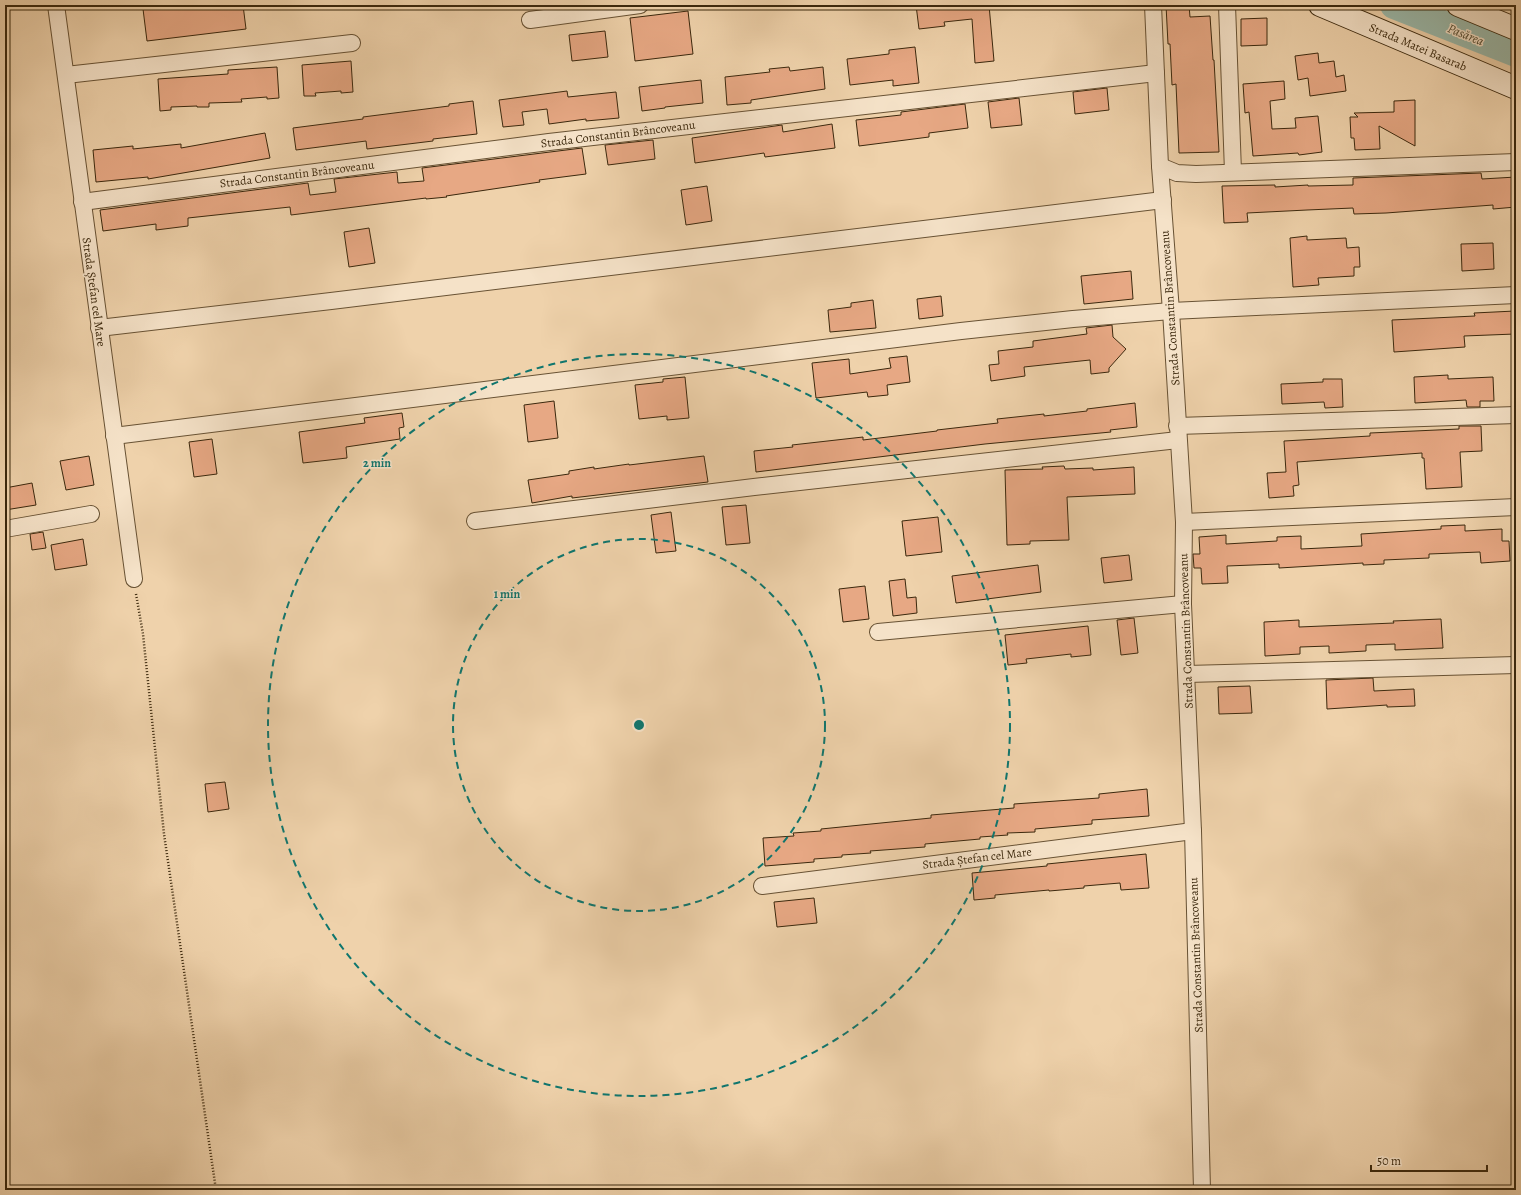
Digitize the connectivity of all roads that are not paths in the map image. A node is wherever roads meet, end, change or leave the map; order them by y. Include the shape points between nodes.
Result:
1 (56, 5) edge
2 (640, 5) edge
3 (1153, 5) edge
4 (1227, 5) edge
5 (1320, 5) edge
6 (1458, 5) edge
7 (530, 20) dead end
8 (1516, 28) edge
9 (352, 43) dead end
10 (1156, 73) junction
11 (66, 75) junction
12 (1516, 88) edge
13 (1516, 162) edge
14 (1160, 166) junction
15 (1233, 172) junction
16 (1163, 200) junction
17 (82, 202) junction
18 (1516, 295) edge
19 (1171, 311) junction
20 (99, 328) junction
21 (1516, 415) edge
22 (1178, 433) junction
23 (114, 436) junction
24 (1516, 507) edge
25 (91, 514) dead end
26 (475, 521) dead end
27 (1184, 522) junction
28 (5, 529) edge
29 (134, 579) road end
30 (1183, 604) junction
31 (878, 632) dead end
32 (1516, 665) edge
33 (1187, 674) junction
34 (1193, 831) junction
35 (762, 886) dead end
36 (1202, 1190) edge

1 - 11 street, Strada Ștefan cel Mare
2 - 7 street
3 - 10 street, Strada Constantin Brâncoveanu
4 - 15 street
5 - 12 street, Strada Matei Basarab
6 - 8 street
9 - 11 street
10 - 14 street, Strada Constantin Brâncoveanu
10 - 17 street, Strada Constantin Brâncoveanu via 541,143
11 - 17 street, Strada Ștefan cel Mare
13 - 15 street
14 - 15 street via 1177,173
14 - 16 street, Strada Constantin Brâncoveanu
16 - 19 street, Strada Constantin Brâncoveanu
16 - 20 street
17 - 20 street, Strada Ștefan cel Mare
18 - 19 street
19 - 22 street, Strada Constantin Brâncoveanu
19 - 23 street via 961,331
20 - 23 street, Strada Ștefan cel Mare
21 - 22 street
22 - 26 street
22 - 27 street, Strada Constantin Brâncoveanu
23 - 29 street, Strada Ștefan cel Mare
24 - 27 street
25 - 28 street
27 - 30 street, Strada Constantin Brâncoveanu
30 - 31 street
30 - 33 street, Strada Constantin Brâncoveanu
32 - 33 street
33 - 34 street, Strada Constantin Brâncoveanu
34 - 35 street, Strada Ștefan cel Mare
34 - 36 street, Strada Constantin Brâncoveanu

